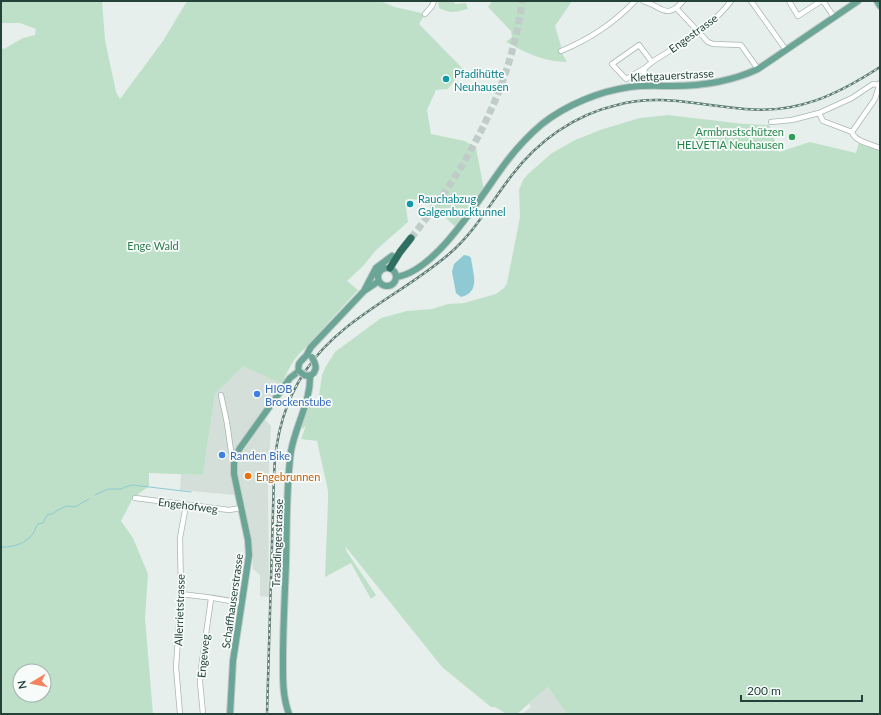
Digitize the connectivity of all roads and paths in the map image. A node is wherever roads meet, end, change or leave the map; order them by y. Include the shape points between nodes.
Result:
1 (434, 1) edge
2 (635, 1) edge
3 (642, 1) edge
4 (683, 1) edge
5 (731, 1) edge
6 (751, 1) edge
7 (788, 1) edge
8 (822, 1) edge
9 (858, 1) edge
10 (877, 1) edge
11 (880, 6) edge
12 (677, 9) junction
13 (425, 14) dead end
14 (834, 17) junction
15 (698, 31) junction
16 (786, 50) junction
17 (561, 51) dead end
18 (652, 62) junction
19 (645, 68) junction
20 (758, 69) junction
21 (880, 84) edge
22 (641, 86) junction
23 (875, 99) junction
24 (880, 102) edge
25 (819, 113) junction
26 (771, 122) dead end
27 (852, 132) junction
28 (880, 148) edge
29 (411, 238) tunnel mouth
30 (400, 252) junction
31 (392, 256) joint
32 (390, 268) junction
33 (396, 277) junction
34 (379, 281) junction
35 (364, 291) junction
36 (321, 337) junction
37 (299, 369) junction
38 (311, 375) junction
39 (221, 395) dead end
40 (235, 457) junction
41 (136, 498) dead end
42 (186, 506) junction
43 (241, 508) junction
44 (181, 594) junction
45 (211, 598) junction
46 (242, 603) junction
47 (180, 714) edge
48 (203, 714) edge
49 (230, 714) edge
50 (289, 714) edge

1 - 13 street
2 - 17 street via 611,22
3 - 12 street via 667,12
4 - 12 street
5 - 15 street, Engestrasse
6 - 16 street
7 - 8 street via 798,16
8 - 14 street
9 - 14 main road, Klettgauerstrasse
10 - 11 main road
12 - 15 street
14 - 16 main road, Klettgauerstrasse
15 - 18 street, Engestrasse
15 - 20 street via 713,44 741,44
16 - 20 main road, Klettgauerstrasse
18 - 19 street, Engestrasse
18 - 19 street, Engestrasse via 639,46 612,64 626,80
19 - 22 street
20 - 22 main road, Klettgauerstrasse via 711,84
21 - 23 street
21 - 25 street via 871,85 852,98
22 - 33 main road, Klettgauerstrasse via 588,98 552,117 513,154 477,206 443,245 414,270
23 - 24 street
23 - 27 street
25 - 26 street
25 - 27 street via 823,121
27 - 28 street via 853,136
29 - 30 highway
30 - 31 highway
30 - 32 highway
31 - 35 main road via 376,268
32 - 33 main road
32 - 34 main road via 384,268 379,272
33 - 34 main road via 393,284 388,286
34 - 35 main road
35 - 36 main road
36 - 37 main road via 300,362
36 - 38 main road, Trasadingerstrasse, bridge via 314,348 312,357 316,370
37 - 38 main road, bridge via 304,375
37 - 40 main road
38 - 50 main road, Trasadingerstrasse via 310,391 293,441 289,475 283,645 284,700
39 - 40 street via 231,451
40 - 43 main road, Schaffhauserstrasse via 234,474
41 - 42 street, Engehofweg
42 - 43 street, Engehofweg via 229,510
42 - 44 street, Allerrietstrasse via 180,538
43 - 46 main road, Schaffhauserstrasse via 249,555
44 - 45 street
44 - 47 street, Allerrietstrasse via 176,667
45 - 46 street
45 - 48 street, Engeweg via 200,682
46 - 49 main road, Schaffhauserstrasse via 233,661

